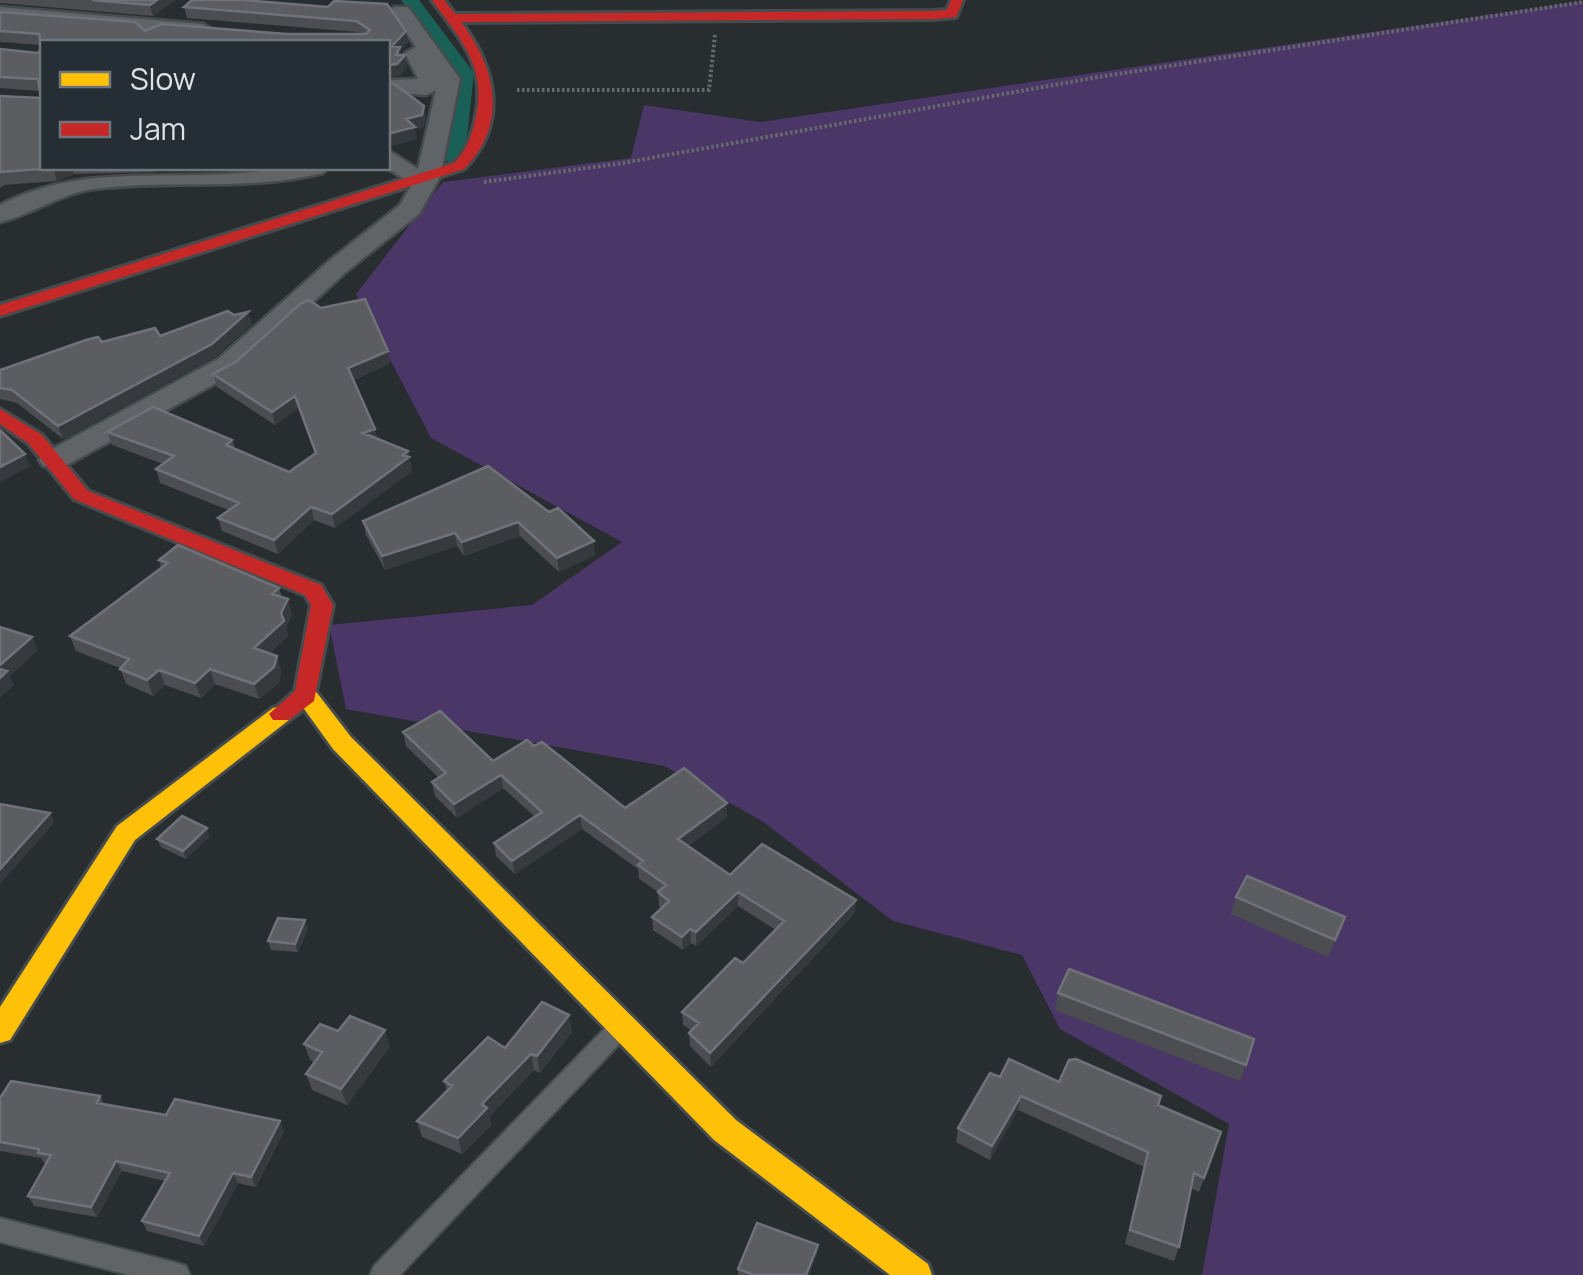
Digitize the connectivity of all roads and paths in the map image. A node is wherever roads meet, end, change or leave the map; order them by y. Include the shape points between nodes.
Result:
1 (957, 0) edge
2 (1583, 2) edge
3 (181, 9) edge
4 (444, 9) edge
5 (401, 11) dead end
6 (0, 13) edge
7 (718, 14) junction
8 (158, 26) junction
9 (231, 32) edge
10 (139, 40) edge
11 (411, 46) junction
12 (390, 86) edge
13 (426, 89) junction
14 (490, 90) junction
15 (402, 109) edge
16 (390, 158) edge
17 (302, 170) edge
18 (420, 177) junction
19 (478, 183) dead end
20 (0, 215) edge
21 (0, 311) edge
22 (0, 415) edge
23 (54, 460) junction
24 (306, 695) junction
25 (621, 1027) junction
26 (0, 1030) edge
27 (0, 1230) edge
28 (177, 1275) edge
29 (383, 1275) edge
30 (916, 1275) edge

1 - 7 street via 952,14
2 - 19 path
3 - 8 street
4 - 7 street
4 - 14 street via 487,69
5 - 11 street
6 - 8 street
7 - 14 path via 709,90
8 - 9 street
8 - 10 street
11 - 13 street via 421,58
11 - 18 street via 450,79
12 - 13 street
13 - 15 street via 416,106
14 - 18 street via 475,151 459,166
16 - 18 street
17 - 20 street via 254,178 112,180 36,192
18 - 21 street
18 - 23 street via 410,209 228,365
22 - 23 street
23 - 24 street via 81,495 313,590 322,605
24 - 25 street via 342,743
24 - 26 street via 126,833
25 - 29 lane
25 - 30 street via 725,1130
27 - 28 lane

